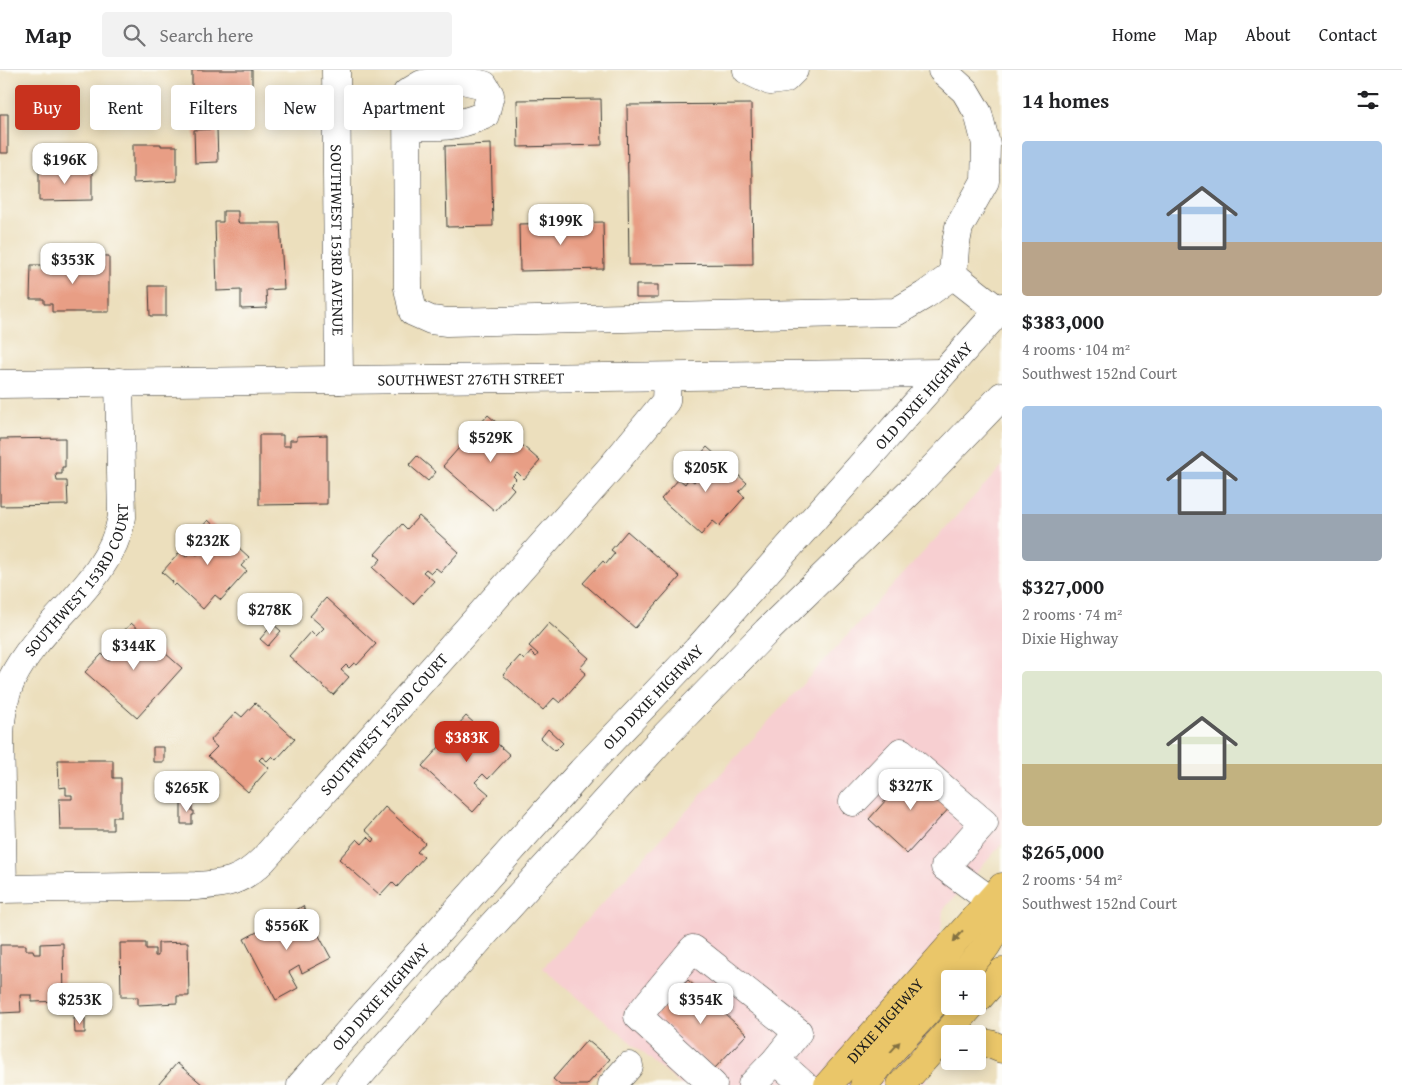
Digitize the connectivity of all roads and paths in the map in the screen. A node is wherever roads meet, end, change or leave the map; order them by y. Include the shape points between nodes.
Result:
1 (336, 70) edge
2 (747, 70) edge
3 (794, 70) edge
4 (942, 70) edge
5 (407, 130) edge
6 (953, 276) junction
7 (1000, 309) edge
8 (942, 373) junction
9 (667, 377) junction
10 (339, 380) junction
11 (119, 382) junction
12 (0, 384) edge
13 (1002, 396) edge
14 (853, 802) dead end
15 (1, 889) edge
16 (992, 898) edge
17 (965, 970) edge
18 (1002, 972) edge
19 (986, 991) edge
20 (941, 996) edge
21 (964, 1015) edge
22 (986, 1043) edge
23 (1002, 1049) edge
24 (941, 1054) edge
25 (776, 1060) junction
26 (920, 1064) junction
27 (301, 1085) edge
28 (351, 1085) edge
29 (713, 1085) edge
30 (752, 1085) edge
31 (804, 1085) edge
32 (828, 1085) edge
33 (864, 1085) edge
34 (901, 1085) edge

1 - 10 street, SOUTHWEST 153RD AVENUE
2 - 3 street via 770,81 785,79
4 - 6 street via 965,91 978,113 986,144 985,182 959,227
5 - 6 street via 408,288 413,312 431,320 896,312
6 - 7 street
7 - 8 street, OLD DIXIE HIGHWAY
8 - 9 street, SOUTHWEST 276TH STREET
8 - 27 street, OLD DIXIE HIGHWAY via 697,650 582,771
9 - 10 street, SOUTHWEST 276TH STREET
9 - 15 street, SOUTHWEST 152ND COURT via 666,401 614,464 263,860 246,875 224,884 196,886
10 - 11 street, SOUTHWEST 276TH STREET
11 - 12 street, SOUTHWEST 276TH STREET
11 - 15 street, SOUTHWEST 153RD COURT via 120,529 98,572 21,664 12,680 3,711 0,735
13 - 28 street via 665,736
14 - 16 street via 901,752 984,823 945,867
16 - 17 highway via 995,930
16 -> 32 highway, DIXIE HIGHWAY
18 - 19 highway
33 -> 20 highway
21 - 26 highway
22 - 23 highway
24 - 26 highway
25 - 29 street via 798,1032 693,949 638,1016
25 - 30 street
25 - 31 street
26 - 34 highway

